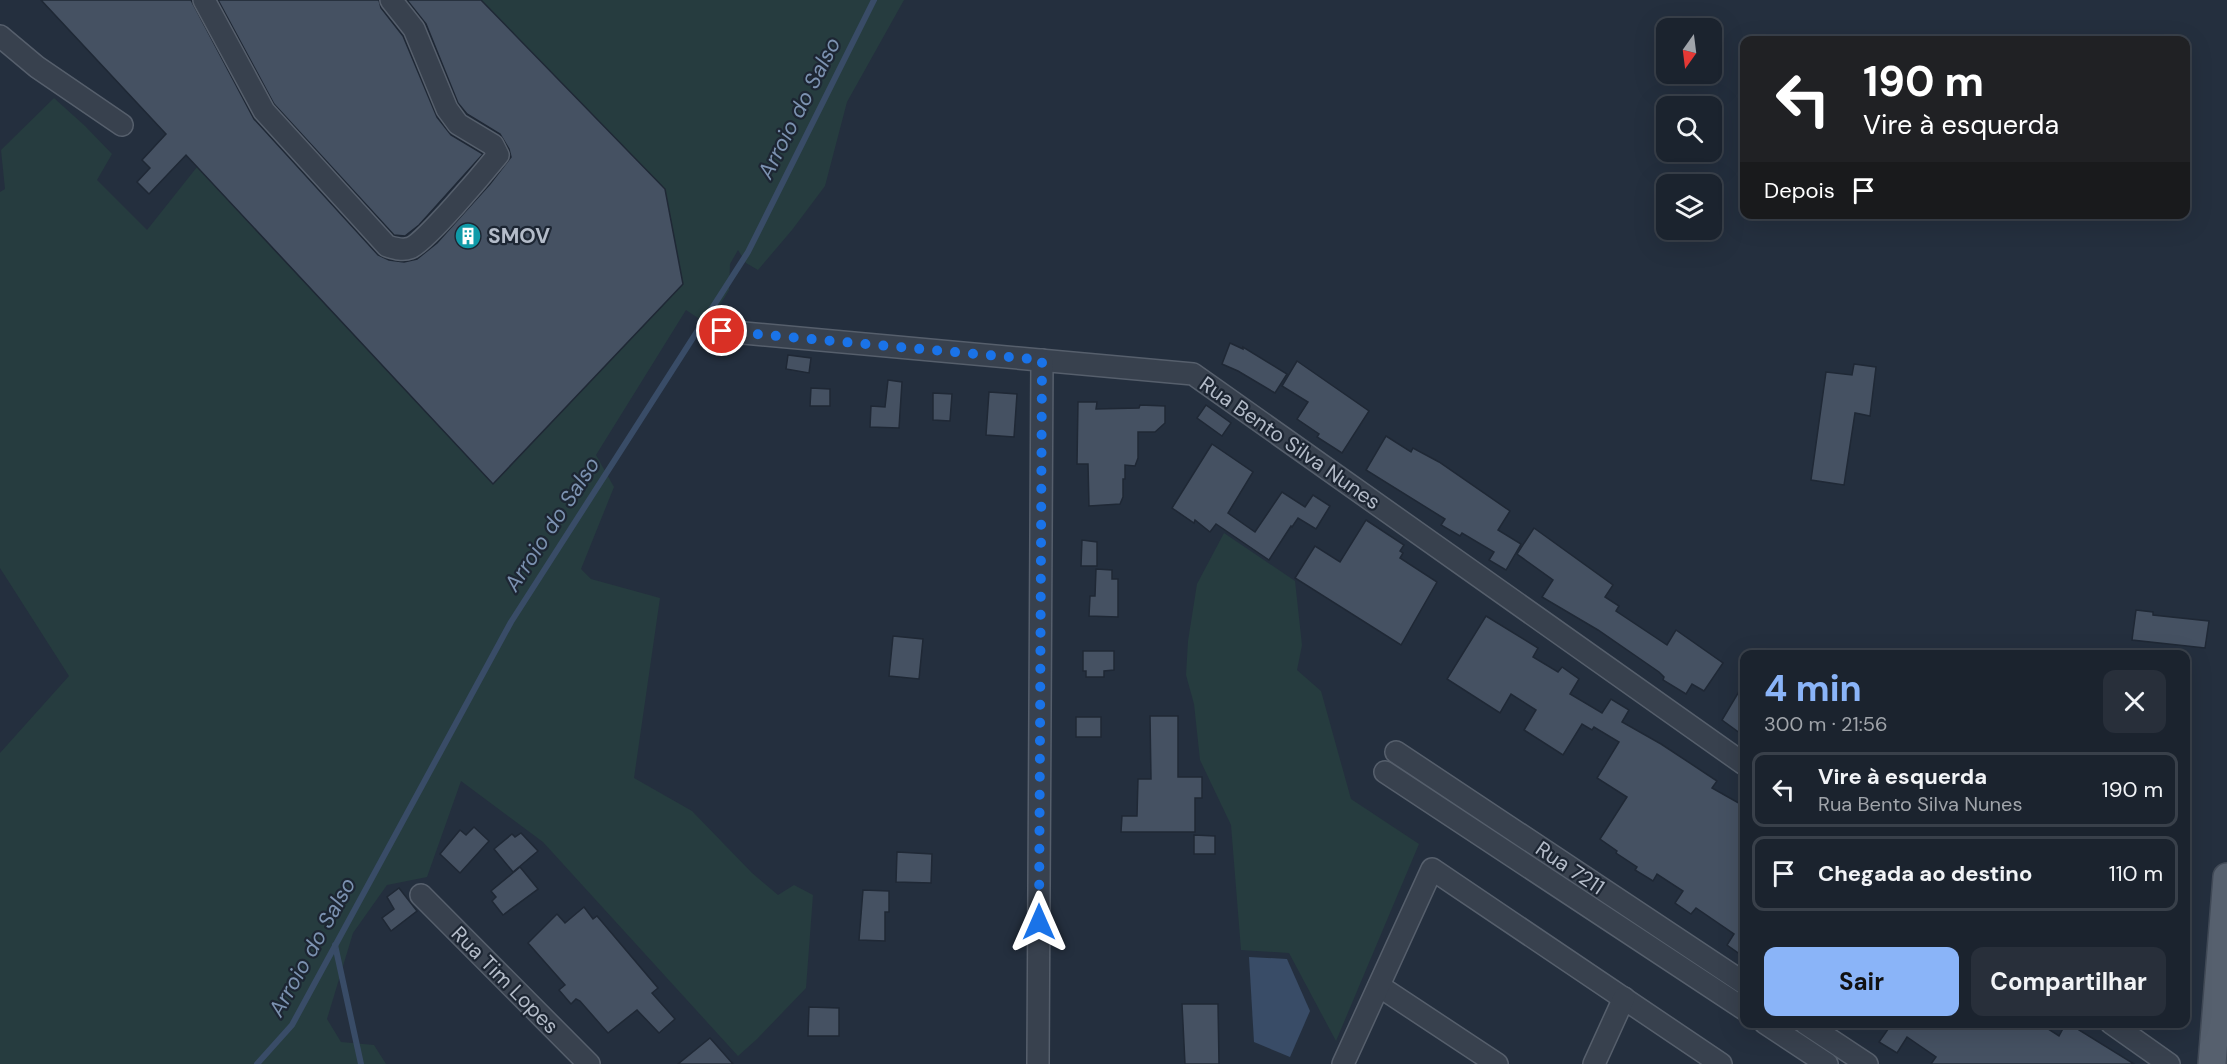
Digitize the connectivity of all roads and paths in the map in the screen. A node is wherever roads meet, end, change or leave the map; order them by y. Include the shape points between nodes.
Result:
1 (204, 0) edge
2 (391, 0) edge
3 (0, 36) edge
4 (122, 125) dead end
5 (722, 331) dead end
6 (1042, 360) junction
7 (1396, 752) dead end
8 (1740, 761) edge
9 (1385, 772) dead end
10 (2227, 877) edge
11 (421, 896) dead end
12 (2225, 923) edge
13 (1740, 980) edge
14 (1379, 986) junction
15 (1624, 998) junction
16 (1740, 1006) edge
17 (1773, 1028) edge
18 (1813, 1028) edge
19 (2118, 1028) edge
20 (589, 1064) edge
21 (1038, 1064) edge
22 (1343, 1064) edge
23 (1497, 1064) edge
24 (1594, 1064) edge
25 (1721, 1064) edge
26 (1827, 1064) edge
27 (1867, 1064) edge
28 (2169, 1064) edge
29 (2212, 1064) edge

1 - 2 street via 264,111 387,246 397,249 412,248 498,155 493,145 458,124 447,109 414,28
3 - 4 street via 37,68
5 - 6 street, Rua Bento Silva Nunes
6 - 8 street, Rua Bento Silva Nunes via 1193,374
6 - 21 street
7 - 13 street, Rua 7211
9 - 16 street
10 - 12 main road
11 - 20 street, Rua Tim Lopes
12 - 29 main road
14 - 15 street via 1432,869
14 - 22 street
14 - 23 street
15 - 24 street
15 - 25 street
17 - 26 street
18 - 27 street
19 - 28 street

